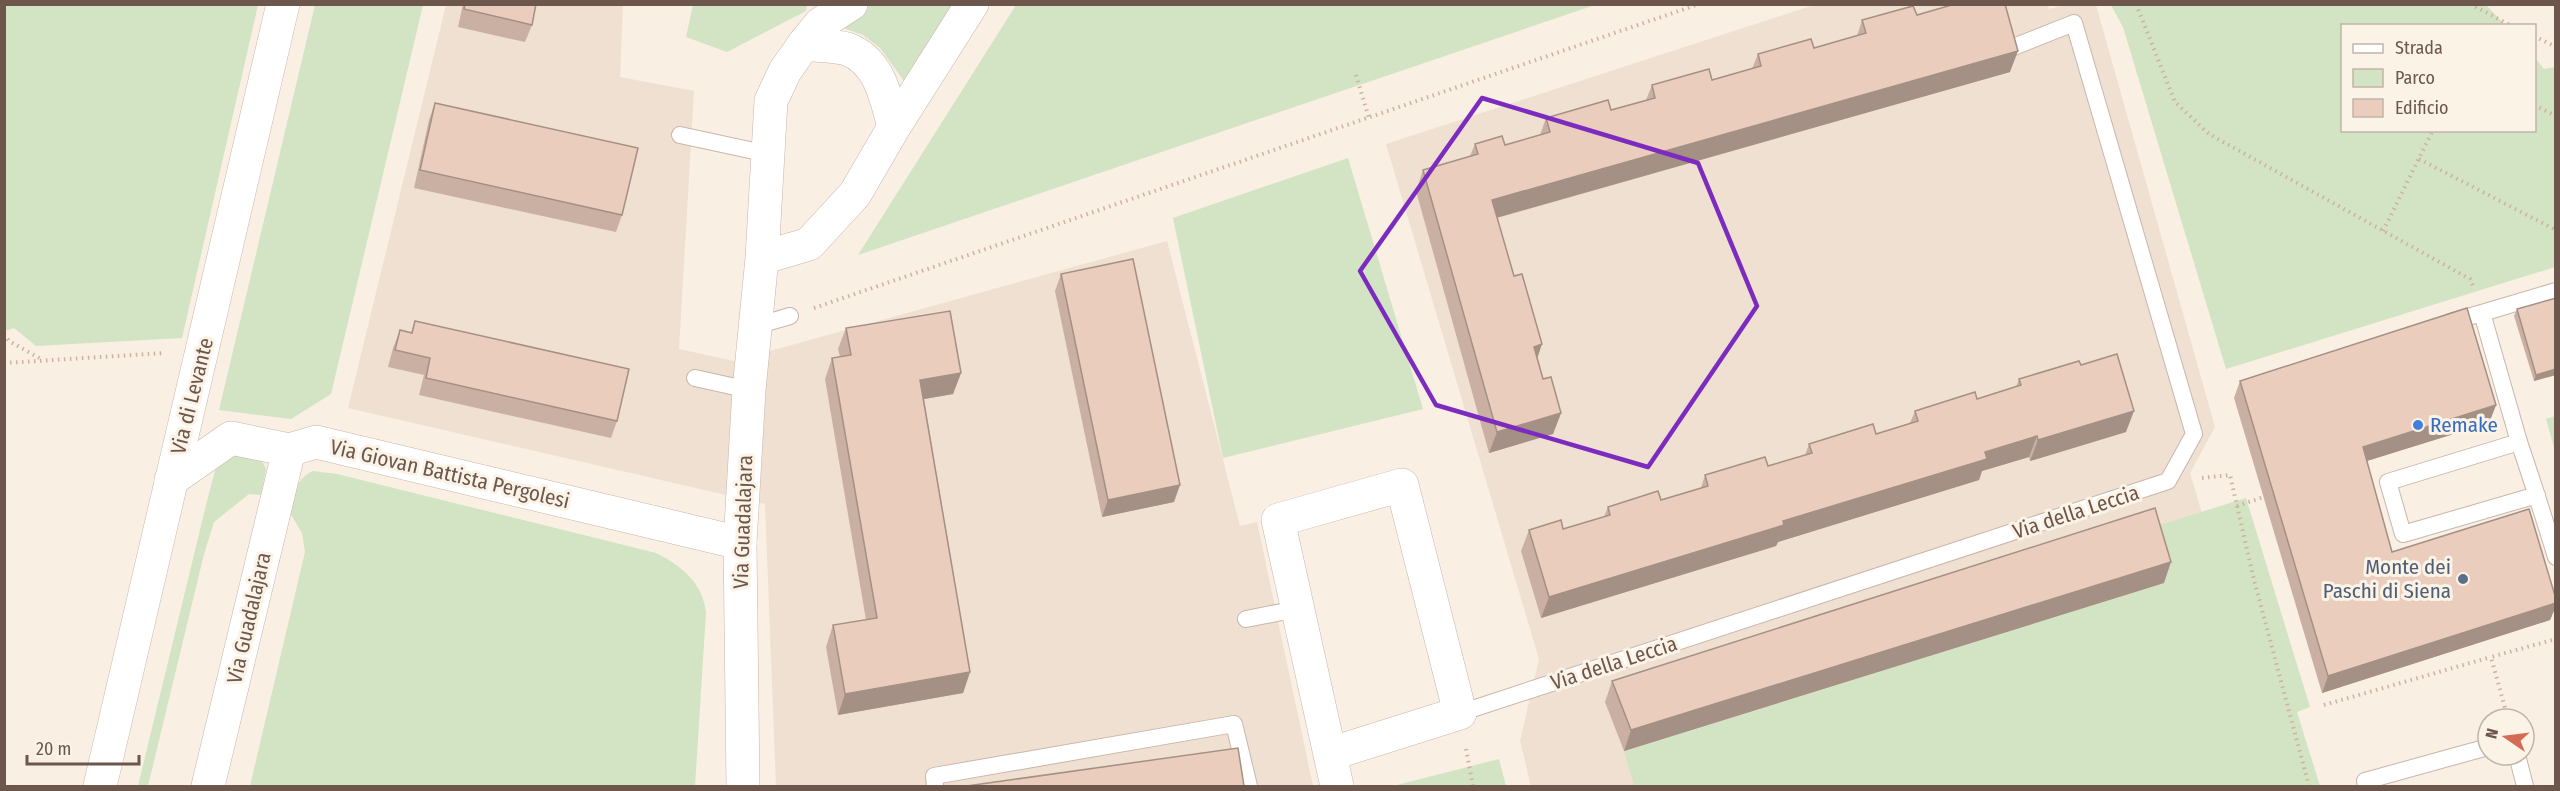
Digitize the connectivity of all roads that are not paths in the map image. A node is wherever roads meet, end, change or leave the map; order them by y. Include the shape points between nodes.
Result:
1 (283, 4) edge
2 (851, 4) edge
3 (972, 4) edge
4 (804, 44) junction
5 (2011, 48) edge
6 (894, 127) junction
7 (680, 135) dead end
8 (768, 154) junction
9 (762, 258) junction
10 (2556, 291) edge
11 (2482, 314) junction
12 (790, 316) road end
13 (756, 326) junction
14 (2438, 326) edge
15 (695, 378) dead end
16 (749, 390) junction
17 (2519, 442) junction
18 (289, 450) junction
19 (171, 480) junction
20 (2537, 495) junction
21 (740, 543) junction
22 (2556, 557) edge
23 (1297, 609) junction
24 (1246, 619) dead end
25 (1460, 713) junction
26 (2476, 750) edge
27 (1330, 753) junction
28 (2520, 767) edge
29 (100, 786) edge
30 (208, 786) edge
31 (743, 786) edge
32 (935, 786) edge
33 (1249, 786) edge
34 (1337, 786) edge
35 (2366, 786) edge
36 (2525, 786) edge

1 - 19 street, Via di Levante
2 - 4 street, Via Guadalajara via 820,24
3 - 6 street
4 - 6 street via 847,50 867,61 879,77
4 - 8 street, Via Guadalajara via 771,101
5 - 25 lane, Via della Leccia via 2074,23 2194,434 2168,482
6 - 9 street via 855,194 809,244
7 - 8 lane
8 - 9 street, Via Guadalajara
9 - 13 street, Via Guadalajara
10 - 11 lane
11 - 14 lane
11 - 17 lane
12 - 13 lane
13 - 16 street, Via Guadalajara
15 - 16 lane
16 - 21 street, Via Guadalajara
17 - 20 lane
17 - 20 lane via 2388,482 2403,534
18 - 19 street, Via Giovan Battista Pergolesi via 231,438
18 - 21 street, Via Giovan Battista Pergolesi via 316,442
18 - 30 street, Via Guadalajara
19 - 29 street, Via di Levante
20 - 22 lane
21 - 31 street, Via Guadalajara
23 - 24 lane
23 - 25 street via 1278,520 1402,485
23 - 27 street
25 - 27 street, Via della Leccia
26 - 35 lane via 2365,781
27 - 34 street
28 - 36 lane
32 - 33 lane via 934,776 1234,724

